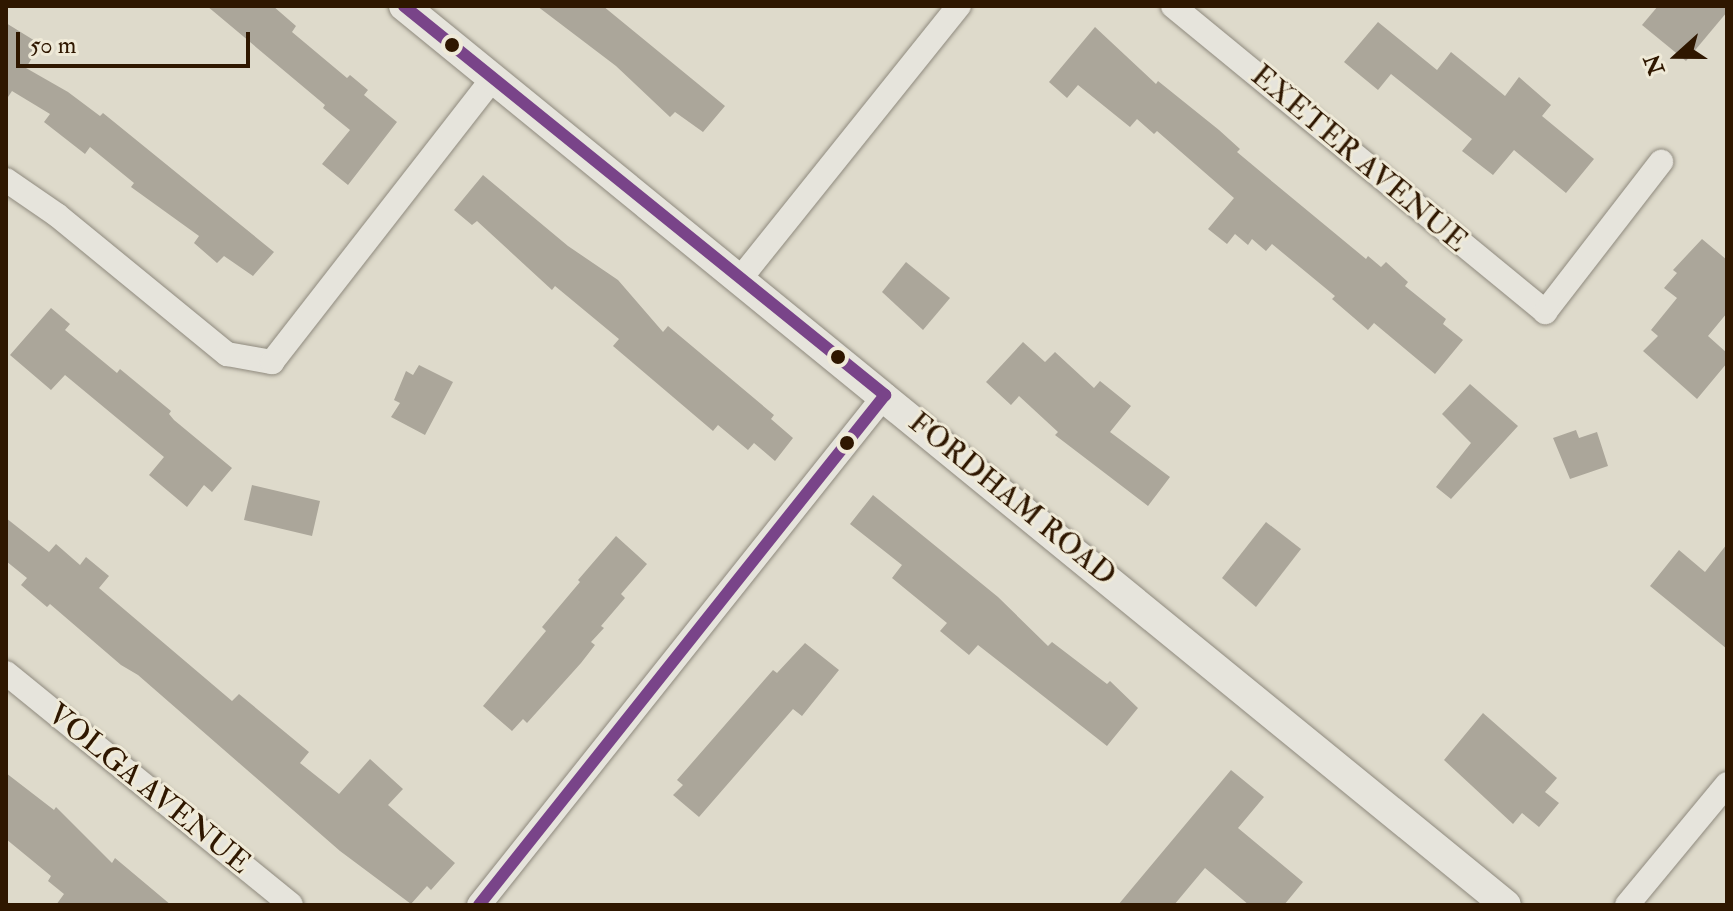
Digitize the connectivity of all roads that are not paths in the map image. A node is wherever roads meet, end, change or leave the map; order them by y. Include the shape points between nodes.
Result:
1 (404, 6) edge
2 (959, 6) edge
3 (1173, 6) edge
4 (492, 79) junction
5 (1661, 162) dead end
6 (6, 180) edge
7 (740, 279) junction
8 (885, 395) junction
9 (6, 673) edge
10 (1727, 784) edge
11 (291, 905) edge
12 (479, 905) edge
13 (1506, 905) edge
14 (1627, 905) edge

1 - 4 street, FORDHAM ROAD
2 - 7 street
3 - 5 street, EXETER AVENUE via 1545,312
4 - 6 street via 272,362 227,354 57,215
4 - 7 street, FORDHAM ROAD
7 - 8 street, FORDHAM ROAD
8 - 12 street
8 - 13 street, FORDHAM ROAD
9 - 11 street, VOLGA AVENUE
10 - 14 street

